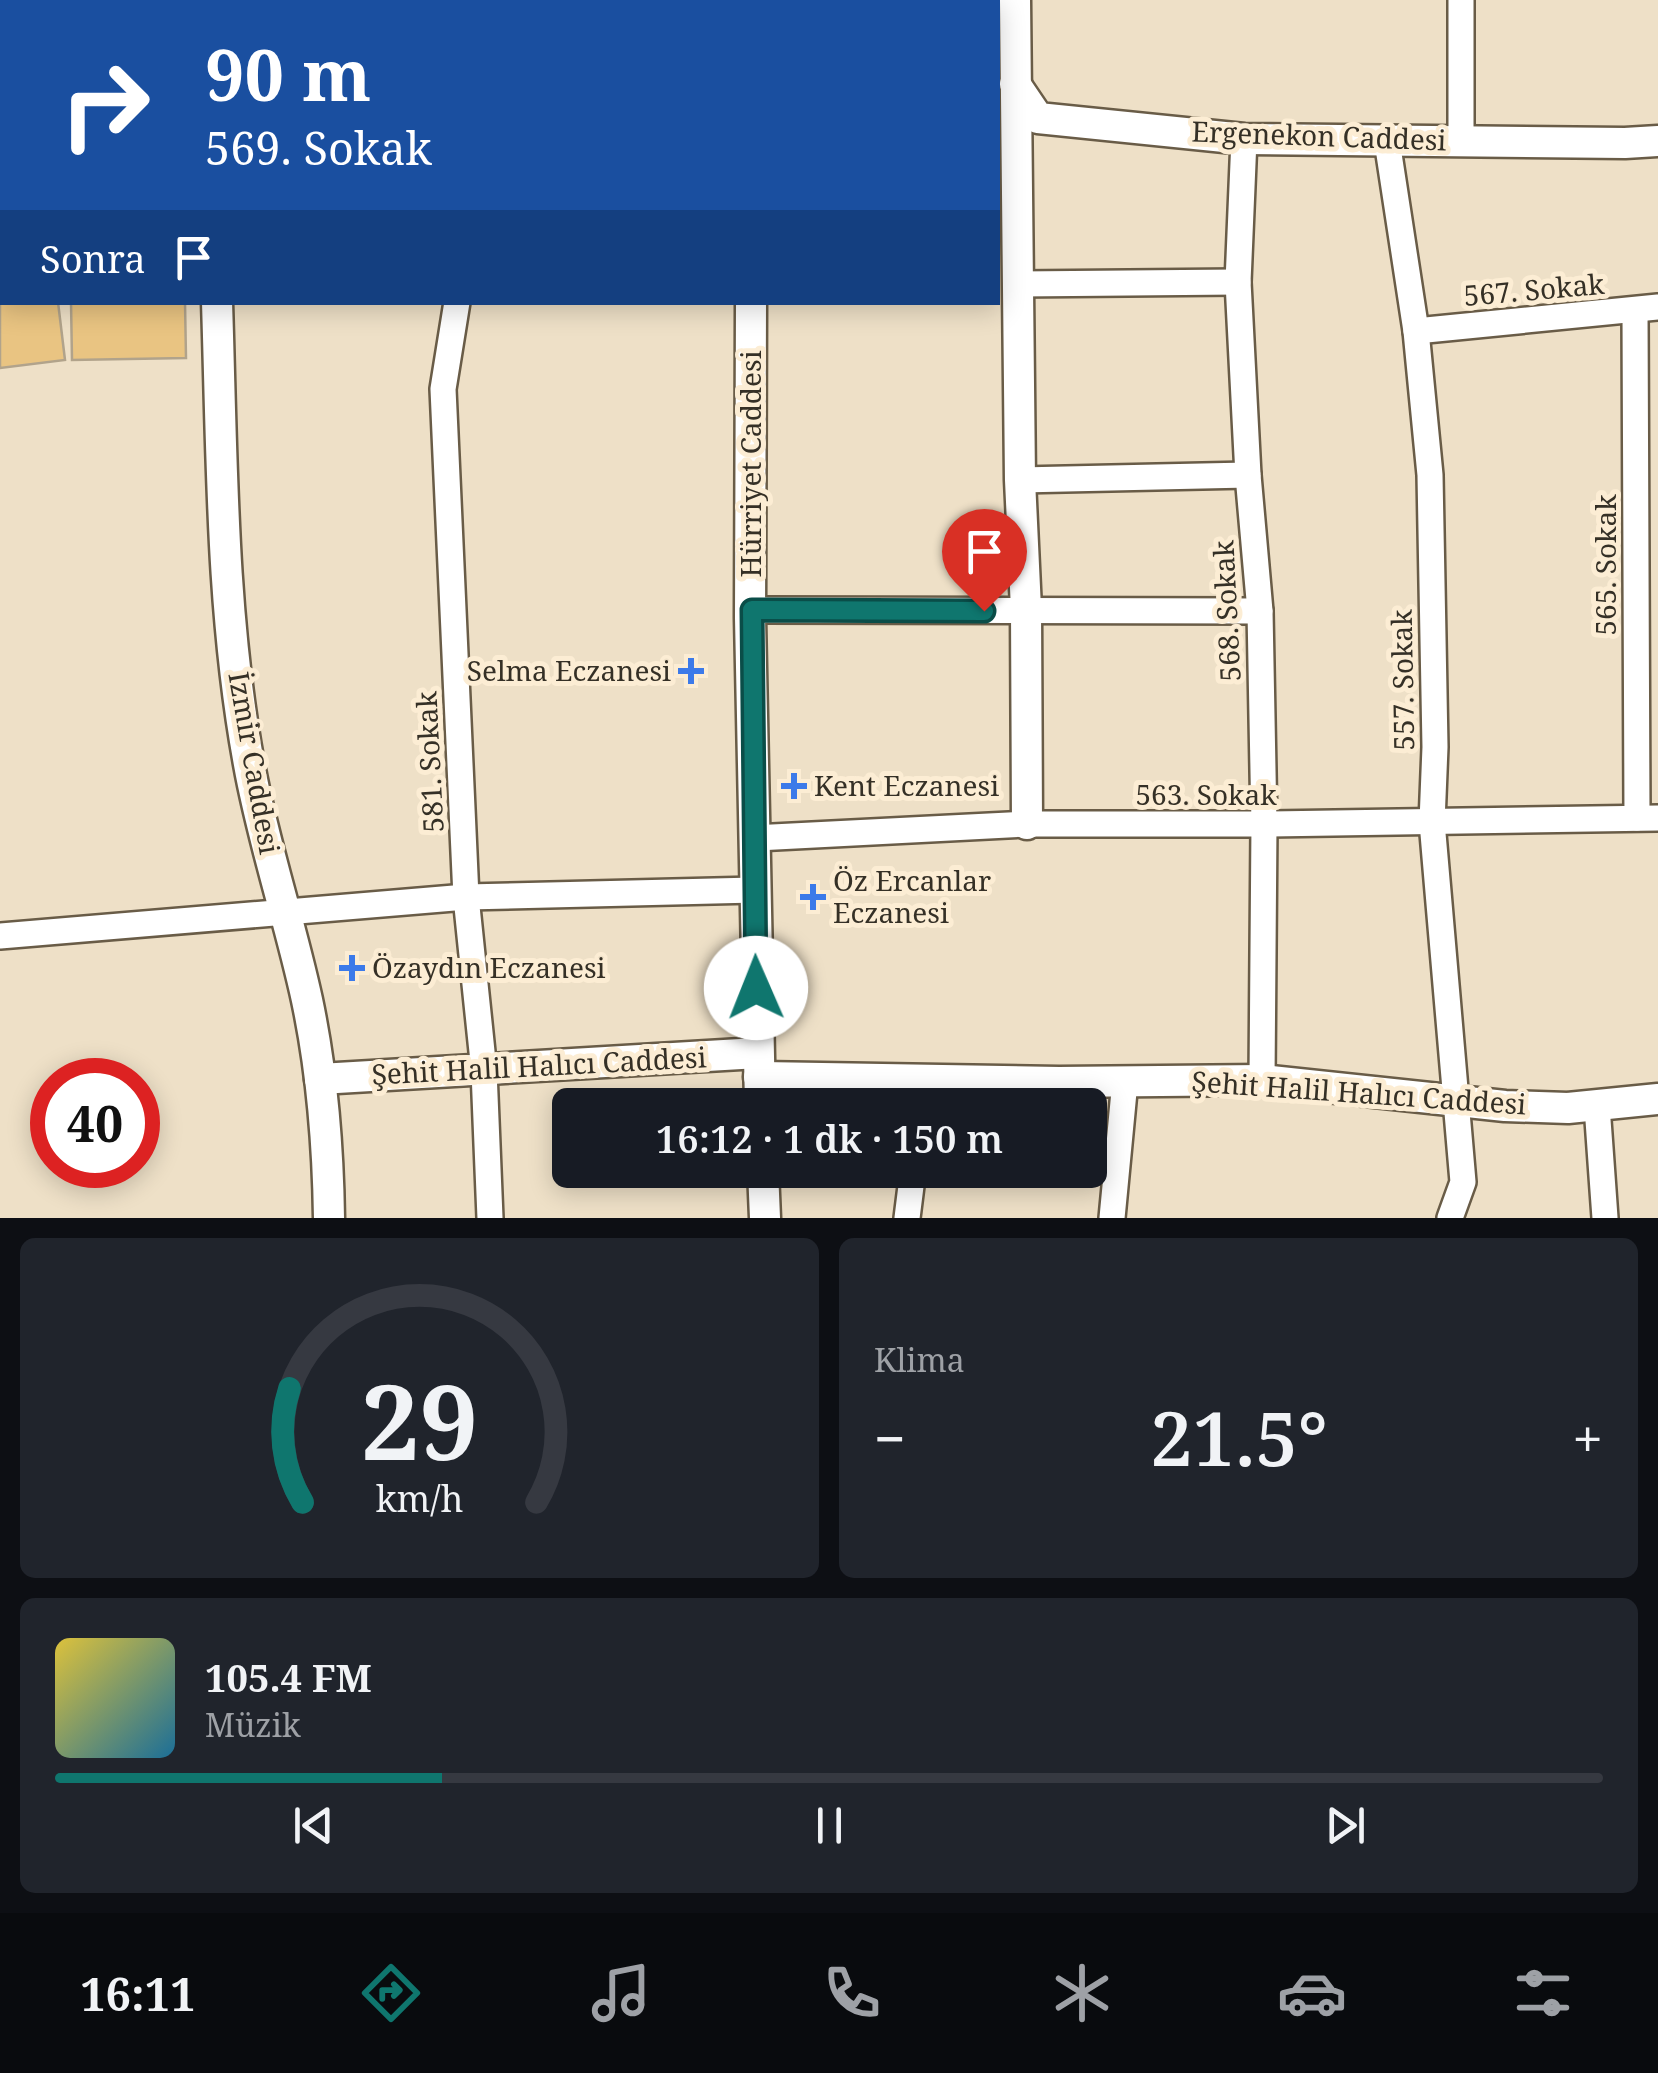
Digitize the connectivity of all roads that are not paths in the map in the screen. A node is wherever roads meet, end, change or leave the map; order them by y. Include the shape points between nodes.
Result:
1 (1016, 0) edge
2 (1461, 0) edge
3 (1006, 85) edge
4 (1244, 139) junction
5 (1658, 140) edge
6 (1386, 141) junction
7 (1461, 141) junction
8 (1238, 282) junction
9 (1018, 284) junction
10 (217, 305) edge
11 (457, 305) edge
12 (751, 305) edge
13 (1647, 309) edge
14 (1416, 331) junction
15 (1248, 475) junction
16 (1020, 480) junction
17 (1647, 590) edge
18 (1026, 609) junction
19 (752, 610) junction
20 (1260, 611) junction
21 (1648, 818) edge
22 (1432, 822) junction
23 (1027, 824) junction
24 (1264, 824) junction
25 (755, 838) junction
26 (755, 890) junction
27 (466, 897) junction
28 (284, 912) junction
29 (0, 936) edge
30 (484, 1071) junction
31 (759, 1078) edge
32 (320, 1079) junction
33 (1262, 1080) junction
34 (1125, 1081) junction
35 (868, 1088) edge
36 (1007, 1088) edge
37 (1658, 1099) edge
38 (1455, 1102) junction
39 (1597, 1106) junction
40 (764, 1188) edge
41 (911, 1188) edge
42 (329, 1218) edge
43 (490, 1218) edge
44 (765, 1218) edge
45 (907, 1218) edge
46 (1112, 1218) edge
47 (1450, 1218) edge
48 (1605, 1218) edge

1 - 3 street
2 - 7 street
3 - 4 street, Ergenekon Caddesi via 1038,118
3 - 9 street
4 - 6 street, Ergenekon Caddesi
4 - 8 street, 568. Sokak
5 - 7 street, Ergenekon Caddesi
6 - 7 street, Ergenekon Caddesi
6 - 14 street, 557. Sokak
8 - 9 street
8 - 15 street, 568. Sokak
9 - 16 street
10 - 28 street, İzmir Caddesi via 224,533 238,695
11 - 27 street, 581. Sokak via 443,389
12 - 19 street, Hürriyet Caddesi
13 - 14 street, 567. Sokak
13 - 17 street, 565. Sokak
14 - 22 street, 557. Sokak via 1430,476
15 - 16 street
15 - 20 street, 568. Sokak
16 - 18 street
17 - 21 street, 565. Sokak
18 - 19 street
18 - 20 street
18 - 23 street
19 - 25 street, Hürriyet Caddesi
20 - 24 street, 568. Sokak
21 - 22 street, 563. Sokak
22 - 24 street, 563. Sokak
22 - 38 street, 557. Sokak
23 - 24 street, 563. Sokak
23 - 25 street, 563. Sokak
24 - 33 street, 568. Sokak
25 - 26 street, Hürriyet Caddesi
26 - 27 street
26 - 31 street, Hürriyet Caddesi
27 - 28 street
27 - 30 street, 581. Sokak
28 - 29 street
28 - 32 street, İzmir Caddesi
30 - 31 street, Şehit Halil Halıcı Caddesi
30 - 32 street, Şehit Halil Halıcı Caddesi
30 - 43 street, 581. Sokak
31 - 35 street, Şehit Halil Halıcı Caddesi
32 - 42 street, İzmir Caddesi
33 - 34 street, Şehit Halil Halıcı Caddesi
33 - 38 street, Şehit Halil Halıcı Caddesi
34 - 36 street, Şehit Halil Halıcı Caddesi
34 - 46 street
37 - 39 street, Şehit Halil Halıcı Caddesi
38 - 39 street, Şehit Halil Halıcı Caddesi
38 - 47 street, 557. Sokak via 1464,1182
39 - 48 street
40 - 44 street
41 - 45 street

